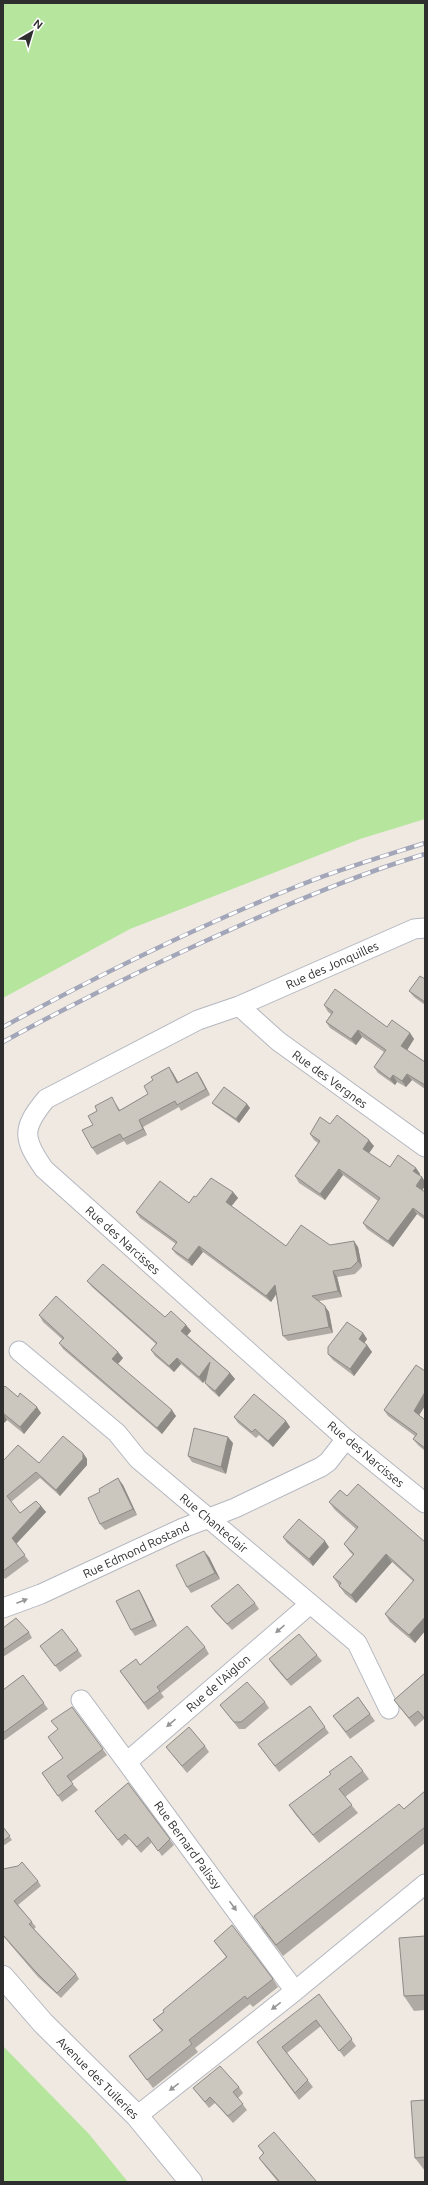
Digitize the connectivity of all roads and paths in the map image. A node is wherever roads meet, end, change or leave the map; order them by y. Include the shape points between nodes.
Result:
1 (425, 928) edge
2 (239, 1006) junction
3 (425, 1147) edge
4 (19, 1350) dead end
5 (346, 1439) junction
6 (425, 1502) edge
7 (208, 1517) junction
8 (310, 1604) junction
9 (3, 1608) edge
10 (81, 1700) dead end
11 (389, 1709) dead end
12 (127, 1762) junction
13 (425, 1884) edge
14 (3, 1977) edge
15 (295, 1991) junction
16 (136, 2116) junction
17 (191, 2182) edge

1 - 2 street, Rue des Jonquilles via 414,929
2 - 3 street, Rue des Vergnes via 284,1046
2 - 5 street, Rue des Narcisses via 198,1020 46,1099 31,1117 28,1135 31,1151 44,1169
4 - 7 street, Rue Chanteclair via 118,1433 138,1459
5 - 6 street, Rue des Narcisses
5 - 7 street, Rue Edmond Rostand via 321,1467 235,1508
7 - 8 street, Rue Chanteclair
9 -> 7 street, Rue Edmond Rostand via 41,1594
8 - 11 street, Rue Chanteclair via 357,1644
8 -> 12 street, Rue de l'Aiglon
10 - 12 street, Rue Bernard Palissy
12 -> 15 street, Rue Bernard Palissy
13 - 15 street
14 - 16 main road, Avenue des Tuileries via 43,2023
15 -> 16 street
16 - 17 main road, Avenue des Tuileries

